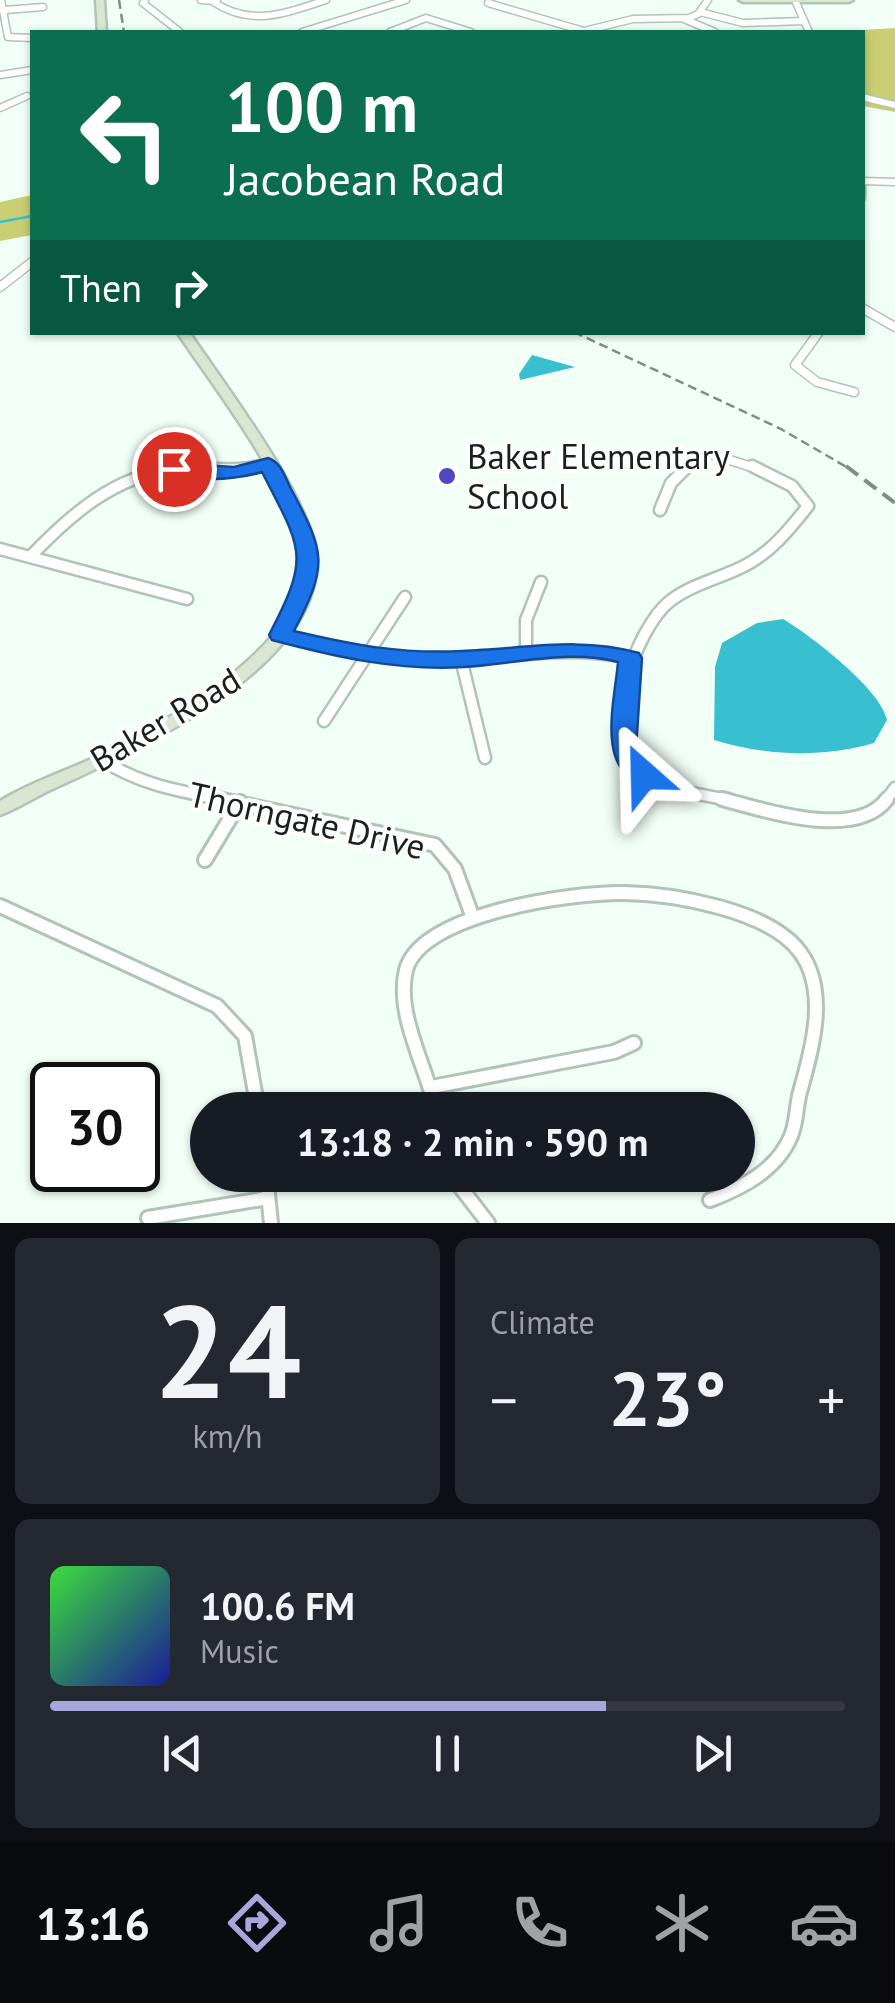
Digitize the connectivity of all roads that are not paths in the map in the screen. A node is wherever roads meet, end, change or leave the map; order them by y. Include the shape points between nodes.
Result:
1 (1, 0) edge
2 (100, 0) edge
3 (200, 0) edge
4 (217, 0) edge
5 (326, 0) edge
6 (406, 0) edge
7 (708, 0) edge
8 (743, 0) edge
9 (849, 0) edge
10 (144, 1) edge
11 (796, 1) edge
12 (488, 3) dead end
13 (43, 7) dead end
14 (5, 10) junction
15 (700, 12) junction
16 (684, 19) junction
17 (804, 21) junction
18 (745, 24) junction
19 (102, 30) edge
20 (178, 30) edge
21 (308, 30) edge
22 (394, 30) edge
23 (465, 30) edge
24 (578, 30) edge
25 (593, 30) edge
26 (710, 30) edge
27 (745, 30) edge
28 (807, 30) edge
29 (30, 38) edge
30 (30, 70) edge
31 (0, 75) edge
32 (27, 96) dead end
33 (865, 98) edge
34 (895, 106) edge
35 (0, 108) edge
36 (895, 182) edge
37 (865, 183) edge
38 (30, 264) edge
39 (0, 287) edge
40 (865, 311) edge
41 (895, 327) edge
42 (185, 335) edge
43 (816, 335) edge
44 (854, 392) dead end
45 (268, 464) junction
46 (660, 510) dead end
47 (0, 549) edge
48 (30, 557) junction
49 (541, 582) dead end
50 (406, 597) dead end
51 (187, 598) dead end
52 (280, 635) junction
53 (526, 652) junction
54 (366, 657) junction
55 (630, 658) junction
56 (461, 659) junction
57 (324, 721) dead end
58 (485, 758) dead end
59 (104, 760) junction
60 (895, 788) edge
61 (240, 802) junction
62 (0, 809) edge
63 (205, 860) dead end
64 (0, 906) edge
65 (473, 918) junction
66 (634, 1043) dead end
67 (432, 1087) junction
68 (255, 1092) edge
69 (433, 1092) edge
70 (267, 1192) edge
71 (464, 1192) edge
72 (268, 1198) junction
73 (710, 1200) dead end
74 (148, 1218) dead end
75 (271, 1223) edge
76 (488, 1223) edge

1 - 14 street
2 - 19 main road
3 - 4 street
4 - 5 street via 232,16 252,19
6 - 21 street
7 - 15 street
8 - 11 main road
9 - 11 main road
10 - 20 street
11 - 17 street
12 - 24 street
13 - 14 street
14 - 29 street via 8,37
15 - 16 street
15 - 18 street
16 - 25 street via 632,20
16 - 26 street
17 - 18 street
17 - 28 street
18 - 27 street
22 - 23 street via 430,18
30 - 31 street
32 - 35 street
33 - 34 street
36 - 37 street
38 - 39 street
40 - 41 street
42 - 45 main road, Baker Road
43 - 44 street via 795,366 817,382
45 - 48 street via 234,474 174,469 144,477 73,512
45 - 52 main road, Baker Road via 310,558 305,588
46 - 55 street via 682,472 711,454 785,482 804,494 808,506 764,554 686,590 667,606
47 - 48 street
48 - 51 street
49 - 53 street via 526,620
50 - 54 street
52 - 54 street
52 - 59 main road, Baker Road via 269,652 204,704
53 - 55 street via 584,650
53 - 56 street
54 - 56 street
54 - 57 street
55 - 60 street via 624,749 635,769 652,780 825,820 870,812
56 - 58 street
59 - 61 street, Thorngate Drive via 158,786
59 - 62 main road, Baker Road
61 - 63 street
61 - 65 street, Thorngate Drive via 435,846 462,880
64 - 68 street via 216,1006 246,1036
65 - 67 street via 438,932 419,948 405,974
65 - 73 street via 626,893 744,916 782,934 800,952 815,1033 790,1136 759,1177
66 - 67 street
67 - 69 street
70 - 72 street
71 - 76 street
72 - 74 street
72 - 75 street

